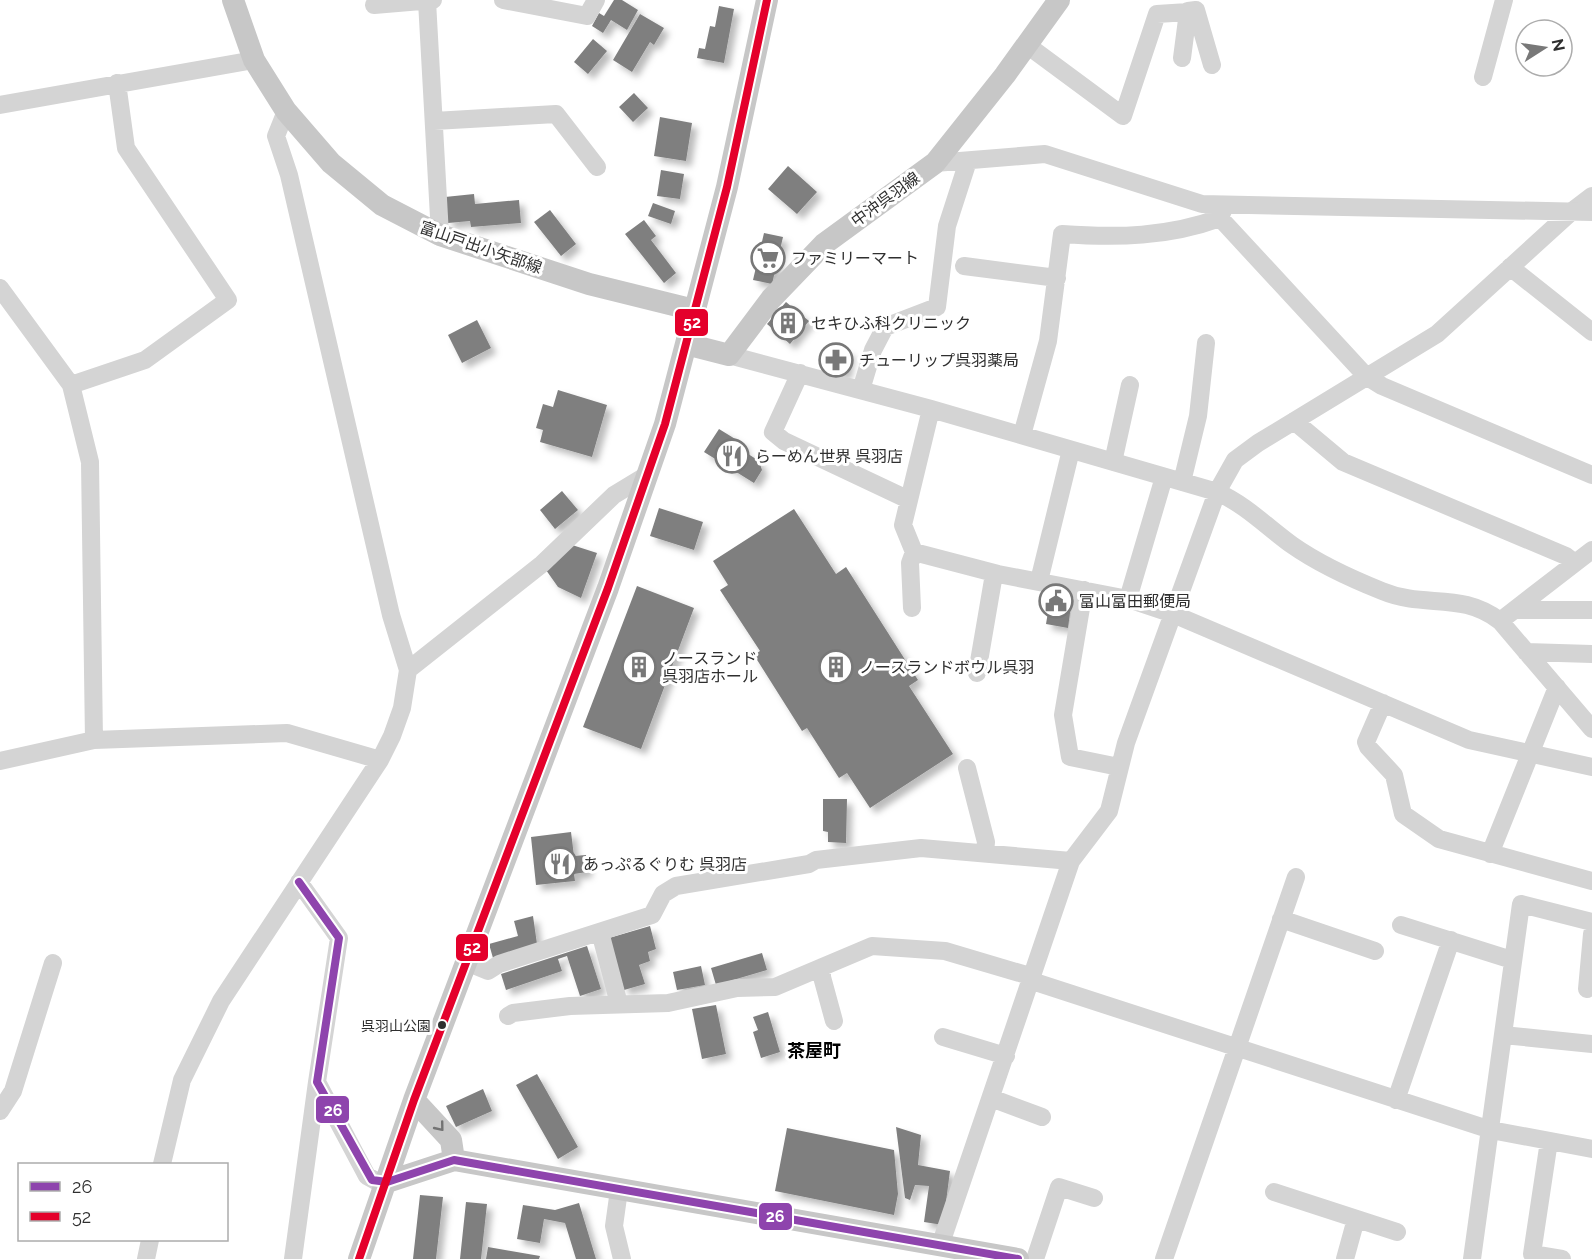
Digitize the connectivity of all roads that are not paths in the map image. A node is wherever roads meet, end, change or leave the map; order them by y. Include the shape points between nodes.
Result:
1 (233, 0) edge
2 (503, 0) edge
3 (596, 0) edge
4 (767, 0) edge
5 (1059, 0) edge
6 (1504, 0) edge
7 (430, 1) edge
8 (374, 5) dead end
9 (1188, 6) edge
10 (1027, 45) junction
11 (1182, 58) dead end
12 (254, 60) junction
13 (1212, 65) dead end
14 (1484, 77) dead end
15 (117, 83) junction
16 (0, 105) edge
17 (286, 111) junction
18 (434, 121) junction
19 (968, 161) junction
20 (935, 164) junction
21 (597, 166) dead end
22 (1592, 196) edge
23 (1223, 211) junction
24 (1571, 212) junction
25 (1592, 212) edge
26 (440, 235) junction
27 (964, 266) dead end
28 (1509, 267) junction
29 (1057, 278) junction
30 (0, 288) edge
31 (694, 310) junction
32 (1592, 332) edge
33 (1206, 342) dead end
34 (686, 344) junction
35 (729, 355) junction
36 (800, 373) junction
37 (1366, 376) junction
38 (71, 385) junction
39 (1130, 385) dead end
40 (861, 390) junction
41 (931, 409) junction
42 (1294, 422) junction
43 (1022, 435) junction
44 (1071, 450) junction
45 (1113, 462) junction
46 (1592, 474) edge
47 (647, 475) junction
48 (1164, 477) junction
49 (1182, 482) junction
50 (1217, 492) junction
51 (909, 500) junction
52 (1592, 550) edge
53 (914, 552) junction
54 (1575, 562) junction
55 (994, 574) junction
56 (1039, 581) junction
57 (1084, 590) junction
58 (1128, 599) junction
59 (912, 608) dead end
60 (1516, 610) junction
61 (1592, 610) edge
62 (1173, 614) junction
63 (1500, 621) junction
64 (1526, 652) junction
65 (1592, 654) edge
66 (408, 670) junction
67 (977, 673) dead end
68 (1557, 687) junction
69 (1383, 704) junction
70 (1592, 729) edge
71 (94, 740) junction
72 (1530, 752) junction
73 (380, 760) junction
74 (0, 761) edge
75 (1119, 766) junction
76 (1592, 767) edge
77 (967, 768) dead end
78 (985, 852) junction
79 (1490, 854) junction
80 (1071, 861) junction
81 (1296, 877) dead end
82 (1592, 881) edge
83 (299, 882) junction
84 (1281, 920) junction
85 (1592, 922) edge
86 (1401, 925) dead end
87 (600, 932) junction
88 (1592, 934) edge
89 (1451, 940) junction
90 (1375, 951) dead end
91 (1512, 960) junction
92 (466, 962) junction
93 (53, 963) dead end
94 (822, 967) junction
95 (1033, 979) junction
96 (1587, 989) dead end
97 (619, 1004) junction
98 (508, 1016) dead end
99 (834, 1022) dead end
100 (1503, 1035) junction
101 (943, 1037) dead end
102 (1592, 1044) edge
103 (1237, 1047) junction
104 (1006, 1056) junction
105 (317, 1082) junction
106 (991, 1098) junction
107 (414, 1100) junction
108 (1396, 1100) junction
109 (0, 1111) edge
110 (1042, 1118) dead end
111 (1491, 1130) junction
112 (1549, 1141) junction
113 (1592, 1149) edge
114 (454, 1160) junction
115 (162, 1163) edge
116 (387, 1182) junction
117 (619, 1190) junction
118 (1274, 1192) dead end
119 (1094, 1198) dead end
120 (1356, 1219) junction
121 (1396, 1232) dead end
122 (150, 1241) edge
123 (940, 1246) junction
124 (146, 1259) edge
125 (292, 1259) edge
126 (359, 1259) edge
127 (622, 1259) edge
128 (1018, 1259) edge
129 (1035, 1259) edge
130 (1164, 1259) edge
131 (1345, 1259) edge
132 (1472, 1259) edge
133 (1562, 1259) edge

1 - 12 main road, 富山戸出小矢部線
2 - 3 street via 587,16
4 - 31 main road via 727,186
5 - 10 main road, 中沖呉羽線
6 - 14 street
7 - 8 street
7 - 18 street
9 - 10 street via 1157,14 1124,116
9 - 11 street
9 - 13 street via 1196,10
10 - 20 main road, 中沖呉羽線
12 - 15 street
12 - 17 main road, 富山戸出小矢部線
15 - 16 street
15 - 38 street via 126,148 228,300 145,360
17 - 26 main road, 富山戸出小矢部線 via 331,163 382,205
17 - 66 street via 276,136 289,175 391,615
18 - 21 street via 556,114
18 - 26 street
19 - 20 street
19 - 23 street via 1045,154
19 - 40 street via 947,226 937,307 885,327 873,350
20 - 35 main road, 中沖呉羽線 via 824,244 771,299
22 - 24 street
23 - 24 street
23 - 29 street via 1192,228 1162,234 1062,234
23 - 37 street
24 - 25 street
24 - 28 street
26 - 31 main road, 富山戸出小矢部線 via 589,284
27 - 29 street
28 - 32 street
28 - 37 street via 1437,334
29 - 43 street via 1048,341
30 - 38 street
31 - 34 main road
33 - 49 street via 1198,416
34 - 35 main road
34 - 47 main road
35 - 36 street
36 - 40 street
36 - 51 street via 773,432 784,441
37 - 42 street
37 - 46 street
38 - 71 street via 90,462
39 - 45 street
40 - 41 street
41 - 43 street
41 - 51 street
42 - 50 street via 1235,460
42 - 54 street via 1343,462
43 - 44 street
44 - 45 street
44 - 56 street
45 - 48 street
47 - 66 street via 614,495 542,564
47 - 92 main road
48 - 49 street
48 - 58 street
49 - 50 street
50 - 62 street
50 - 63 street via 1251,512 1293,546 1383,592 1425,602 1470,603
51 - 53 street via 903,525
52 - 54 street
53 - 55 street
53 - 59 street via 910,563
54 - 60 street
55 - 56 street
55 - 67 street
56 - 57 street
57 - 58 street
57 - 75 street via 1063,715 1070,757
58 - 62 street
60 - 61 street
60 - 63 street
62 - 69 street
62 - 75 street
63 - 64 street
64 - 65 street
64 - 68 street
66 - 73 street via 402,708
68 - 70 street
68 - 72 street
69 - 72 street via 1468,740
69 - 79 street via 1366,742 1394,776 1403,814 1439,839
71 - 73 street via 287,733
71 - 74 street
72 - 76 street
72 - 79 street
73 - 83 street
75 - 80 street via 1109,811
77 - 78 street via 986,842
78 - 80 street
78 - 87 street via 900,849 676,886 663,894 652,915
79 - 82 street
80 - 95 street
81 - 84 street
83 - 105 street via 339,938
83 - 115 street via 221,1001 182,1080
84 - 90 street
84 - 103 street
85 - 91 street via 1521,904
86 - 89 street
87 - 92 street via 488,971
87 - 97 street
88 - 96 street
89 - 91 street
89 - 108 street
91 - 100 street
92 - 107 main road
93 - 109 street via 13,1091
94 - 95 street via 872,946 926,948 962,955
94 - 97 street via 775,987 737,988 668,1003
94 - 99 street
95 - 103 street
95 - 104 street
97 - 98 street via 559,1007 513,1012
100 - 102 street
100 - 111 street
101 - 104 street
103 - 108 street
103 - 130 street
104 - 106 street
105 - 116 street via 367,1176
105 - 125 street
106 - 110 street
106 - 123 street
107 -> 114 main road via 451,1140
107 - 116 main road
108 - 111 street
111 - 112 street
111 - 132 street
112 - 113 street
112 - 133 street via 1532,1254
114 - 116 main road
114 - 117 main road
116 - 126 main road
117 - 123 main road
117 - 127 street via 614,1226
118 - 120 street
119 - 129 street via 1059,1187
120 - 121 street
120 - 131 street
122 - 124 street
123 - 128 main road

